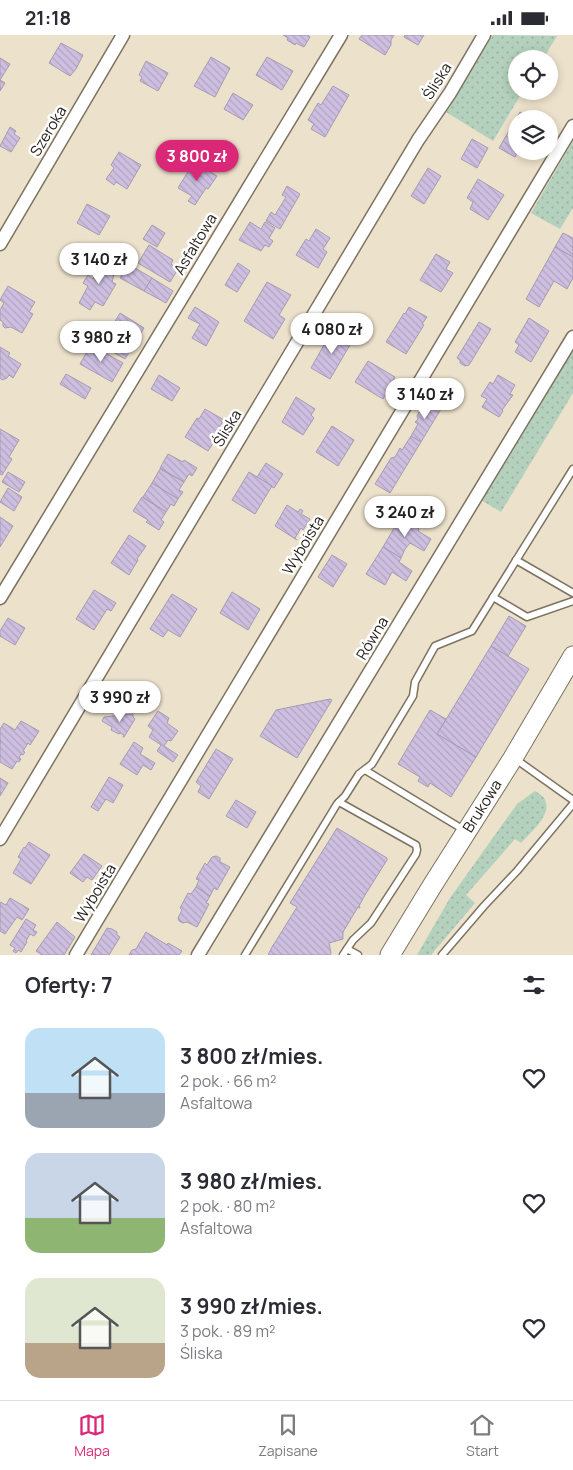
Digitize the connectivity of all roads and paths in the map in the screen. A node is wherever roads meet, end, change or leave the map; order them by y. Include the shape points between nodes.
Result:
1 (123, 35) edge
2 (341, 35) edge
3 (484, 35) edge
4 (573, 126) edge
5 (0, 244) edge
6 (573, 337) edge
7 (573, 469) edge
8 (516, 560) junction
9 (573, 593) edge
10 (493, 597) junction
11 (0, 598) edge
12 (573, 601) edge
13 (573, 656) edge
14 (513, 758) junction
15 (365, 770) junction
16 (339, 802) junction
17 (573, 802) edge
18 (467, 831) junction
19 (0, 839) edge
20 (345, 952) edge
21 (76, 955) edge
22 (198, 955) edge
23 (245, 955) edge
24 (358, 955) edge
25 (390, 955) edge
26 (442, 955) edge

1 - 5 street, Szeroka
2 - 11 street, Asfaltowa
3 - 19 street, Śliska
4 - 21 street, Wyboista
6 - 22 street, Równa
7 - 8 lane
8 - 9 lane
8 - 10 lane
10 - 12 lane via 527,617
10 - 15 lane via 472,631 435,646 416,682 413,696 372,764
13 - 14 street, Brukowa
14 - 17 lane
14 - 18 street, Brukowa
15 - 16 lane
15 - 18 lane
16 - 20 lane via 416,845 417,849 371,923
16 - 23 lane
17 - 26 lane
18 - 25 street, Brukowa
20 - 24 lane

